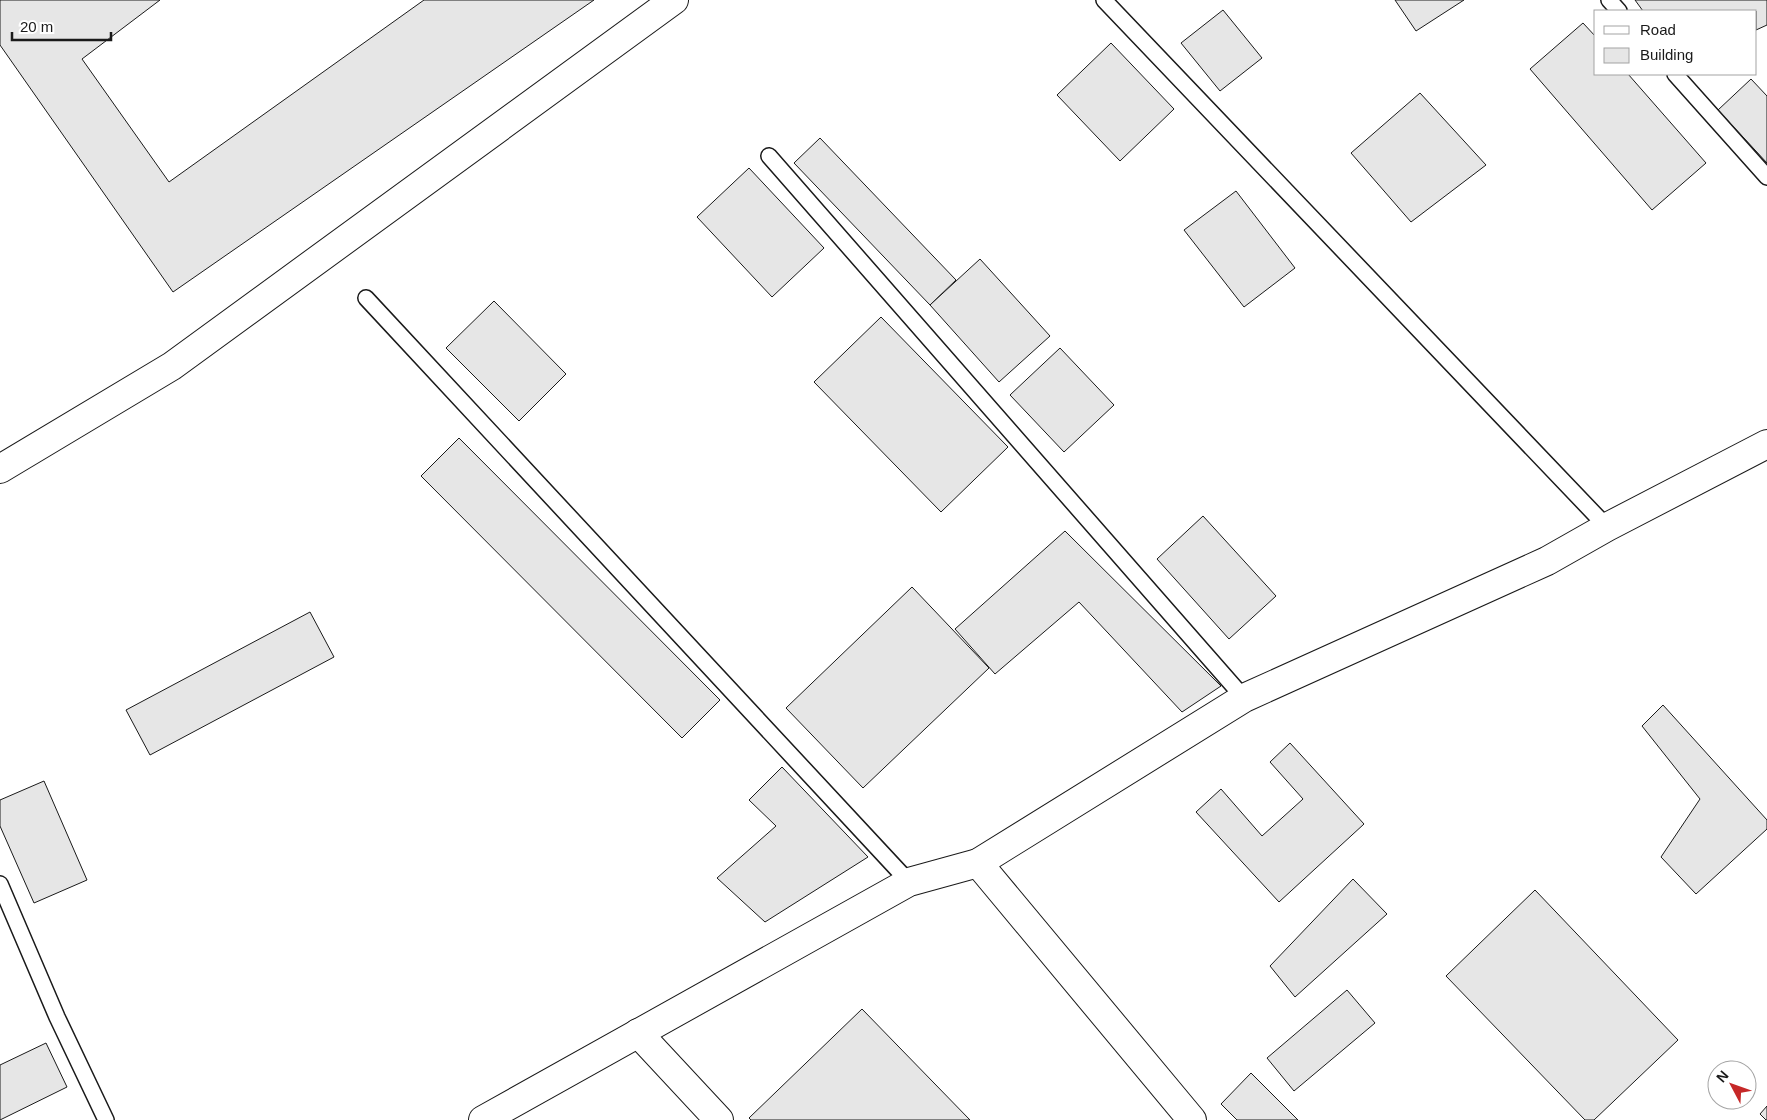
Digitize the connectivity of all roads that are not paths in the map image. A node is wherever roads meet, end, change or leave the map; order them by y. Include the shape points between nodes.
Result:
1 (674, 0) edge
2 (1104, 0) edge
3 (1609, 0) edge
4 (1618, 10) edge
5 (1676, 75) edge
6 (770, 156) dead end
7 (1767, 177) edge
8 (366, 298) dead end
9 (1767, 444) edge
10 (0, 469) edge
11 (1607, 527) junction
12 (1244, 698) junction
13 (978, 863) junction
14 (909, 882) junction
15 (0, 884) edge
16 (638, 1034) junction
17 (106, 1120) edge
18 (483, 1120) edge
19 (719, 1120) edge
20 (1192, 1120) edge

1 - 10 street via 172,366
2 - 11 lane
3 - 4 lane
5 - 7 lane
6 - 12 lane
8 - 14 lane
9 - 11 street
11 - 12 street via 1547,562
12 - 13 street
13 - 14 street
13 - 20 street
14 - 16 street
15 - 17 lane
16 - 18 street
16 - 19 street

